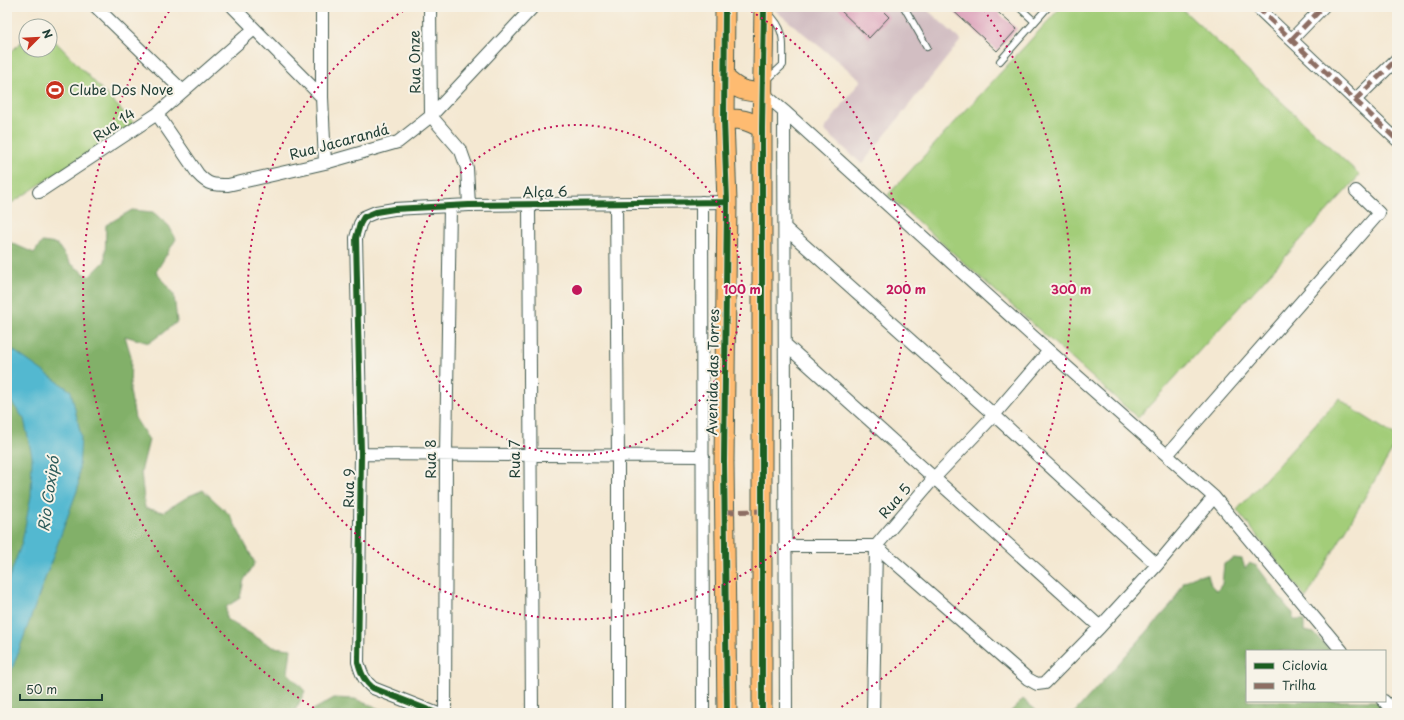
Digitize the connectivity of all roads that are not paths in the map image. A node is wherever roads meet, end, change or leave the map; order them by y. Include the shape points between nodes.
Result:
1 (96, 7) edge
2 (233, 7) edge
3 (322, 7) edge
4 (430, 7) edge
5 (725, 7) edge
6 (904, 7) edge
7 (1019, 7) edge
8 (1048, 7) edge
9 (1257, 7) edge
10 (1323, 7) edge
11 (764, 8) edge
12 (529, 9) edge
13 (1034, 21) junction
14 (254, 29) junction
15 (1292, 39) junction
16 (927, 47) dead end
17 (1397, 58) edge
18 (1000, 61) dead end
19 (724, 77) junction
20 (763, 89) junction
21 (183, 91) junction
22 (322, 97) junction
23 (1355, 100) junction
24 (784, 110) junction
25 (157, 114) junction
26 (431, 116) junction
27 (724, 120) junction
28 (762, 128) junction
29 (1397, 140) edge
30 (324, 163) junction
31 (1356, 191) dead end
32 (39, 192) dead end
33 (702, 202) junction
34 (727, 202) junction
35 (616, 203) junction
36 (469, 205) junction
37 (529, 205) junction
38 (450, 206) junction
39 (364, 217) joint
40 (785, 228) junction
41 (785, 344) junction
42 (1049, 351) junction
43 (994, 415) junction
44 (361, 454) junction
45 (446, 454) junction
46 (530, 455) junction
47 (1167, 455) junction
48 (618, 456) junction
49 (703, 456) junction
50 (934, 478) junction
51 (1214, 497) junction
52 (785, 546) junction
53 (876, 546) junction
54 (1157, 565) junction
55 (1100, 627) junction
56 (1341, 650) edge
57 (1385, 702) edge
58 (436, 713) edge
59 (445, 713) edge
60 (532, 713) edge
61 (618, 713) edge
62 (703, 713) edge
63 (727, 713) edge
64 (762, 713) edge
65 (786, 713) edge
66 (873, 713) edge
67 (1394, 713) edge

1 - 21 street
2 - 14 street
3 - 22 street
4 - 26 street, Rua Onze
5 - 19 main road, Avenida das Torres
6 - 16 lane
7 - 13 lane
8 - 13 lane
9 - 15 street
10 - 15 street
11 - 20 main road
12 - 26 street, Rua Jacarandá
13 - 18 lane
14 - 21 street, Rua 14
14 - 22 street
15 - 23 street
17 - 23 street
19 - 20 main road via 743,91
19 - 27 main road, Avenida das Torres
20 - 24 street
20 - 28 main road
21 - 25 street, Rua 14
22 - 30 street
23 - 29 street
24 - 40 street
24 - 42 street
25 - 30 street, Rua Jacarandá via 205,182 228,185
25 - 32 street, Rua 14
26 - 30 street, Rua Jacarandá via 398,142
26 - 36 street via 461,151 466,168
27 - 28 main road via 747,120
27 - 34 main road, Avenida das Torres
28 - 64 main road
31 - 47 street via 1379,213
33 - 34 street, Alça 6
33 - 35 street, Alça 6
33 - 49 street
34 - 63 main road, Avenida das Torres via 724,462
35 - 37 street, Alça 6
35 - 48 street
36 - 37 street, Alça 6
36 - 38 street, Alça 6
37 - 46 street, Rua 7
38 - 39 street, Alça 6 via 384,210
38 - 45 street, Rua 8
39 - 44 street, Rua 9 via 356,238
40 - 41 street
40 - 43 street
41 - 50 street
41 - 52 street
42 - 43 street, Rua 5
42 - 47 street
43 - 50 street, Rua 5
43 - 54 street
44 - 45 street
44 - 58 street, Rua 9 via 358,662 366,682 373,688
45 - 46 street
45 - 59 street, Rua 8
46 - 48 street
46 - 60 street, Rua 7
47 - 51 street
48 - 49 street
48 - 61 street
49 - 62 street
50 - 53 street, Rua 5
50 - 55 street
51 - 54 street
51 - 56 street
52 - 53 street
52 - 65 street
53 - 55 street via 1028,679 1037,684 1045,683
53 - 66 street
54 - 55 street
57 - 67 street

